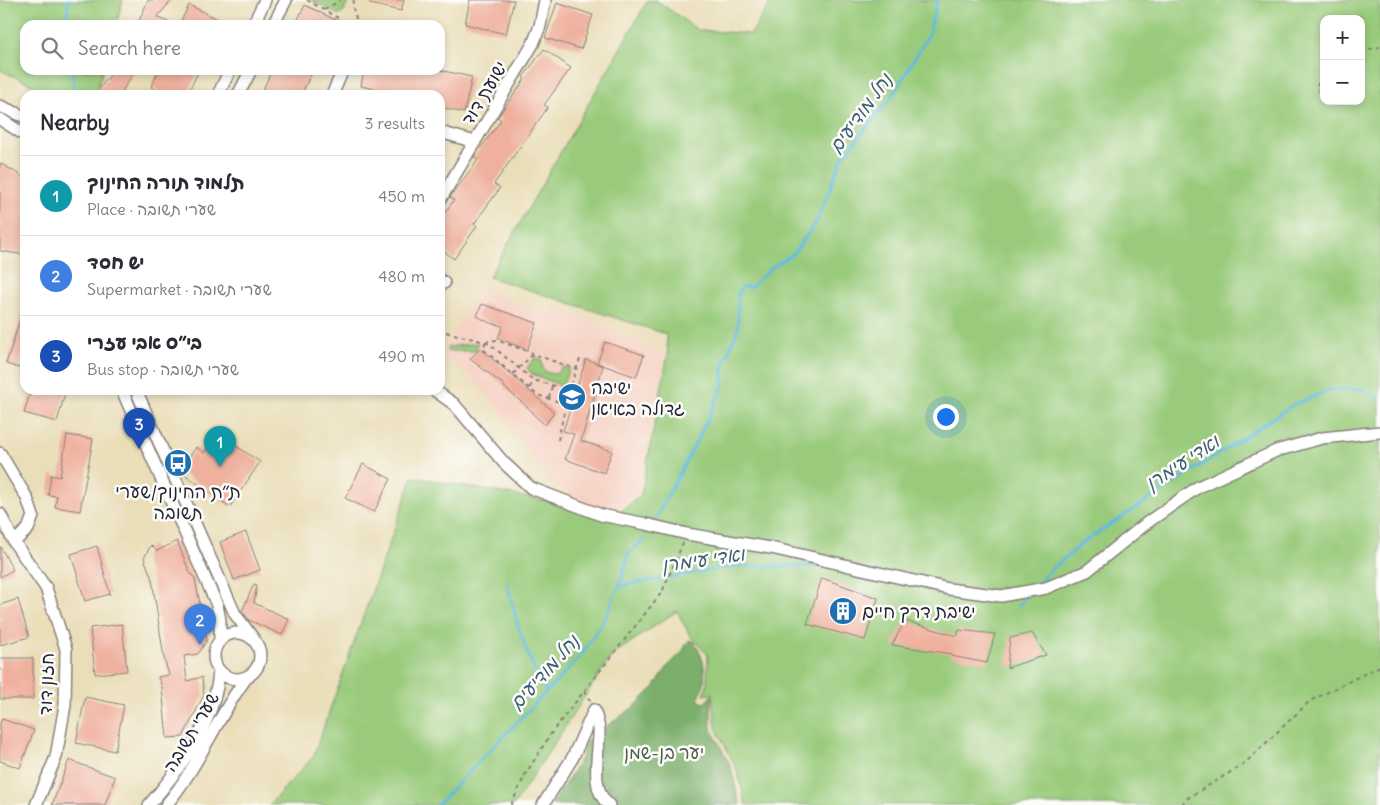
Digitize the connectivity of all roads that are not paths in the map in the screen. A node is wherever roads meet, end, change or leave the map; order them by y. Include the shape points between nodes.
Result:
1 (265, 0) edge
2 (286, 0) edge
3 (545, 0) edge
4 (255, 20) edge
5 (276, 20) edge
6 (228, 75) edge
7 (248, 75) edge
8 (341, 75) edge
9 (220, 90) edge
10 (241, 90) edge
11 (334, 90) edge
12 (0, 106) edge
13 (20, 115) edge
14 (0, 119) edge
15 (20, 132) edge
16 (445, 133) edge
17 (475, 142) junction
18 (445, 192) edge
19 (124, 395) edge
20 (138, 395) edge
21 (441, 395) edge
22 (1380, 432) edge
23 (0, 453) edge
24 (0, 514) edge
25 (14, 542) junction
26 (252, 638) junction
27 (220, 640) junction
28 (219, 670) junction
29 (247, 677) junction
30 (36, 805) edge
31 (149, 805) edge
32 (166, 805) edge
33 (543, 805) edge
34 (609, 805) edge

1 - 4 street
2 - 5 street
3 - 17 street, ישועת דוד via 533,44
6 - 9 street
7 - 10 street
8 - 11 street
12 - 13 street
14 - 15 street
16 - 17 street
17 - 18 street, ישועת דוד
19 - 27 street via 217,605
20 - 26 street via 235,614
21 - 22 street via 454,404 504,464 531,488 601,515 771,548 948,589 1001,596 1046,588 1087,571 1198,487 1276,451 1322,438
23 - 25 street via 27,498 33,516 28,529
24 - 25 street, חזון דוד
25 - 30 street, חזון דוד via 46,588 66,649 65,705 56,756
26 - 27 street via 236,633
26 - 29 street via 258,646 259,664
27 - 28 street via 214,657
28 - 29 street via 230,678
28 - 31 street, שערי תשובה via 212,710 182,762
29 - 32 street, שערי תשובה via 232,696 192,769
33 - 34 street via 573,757 594,710 599,728 597,780 600,793

